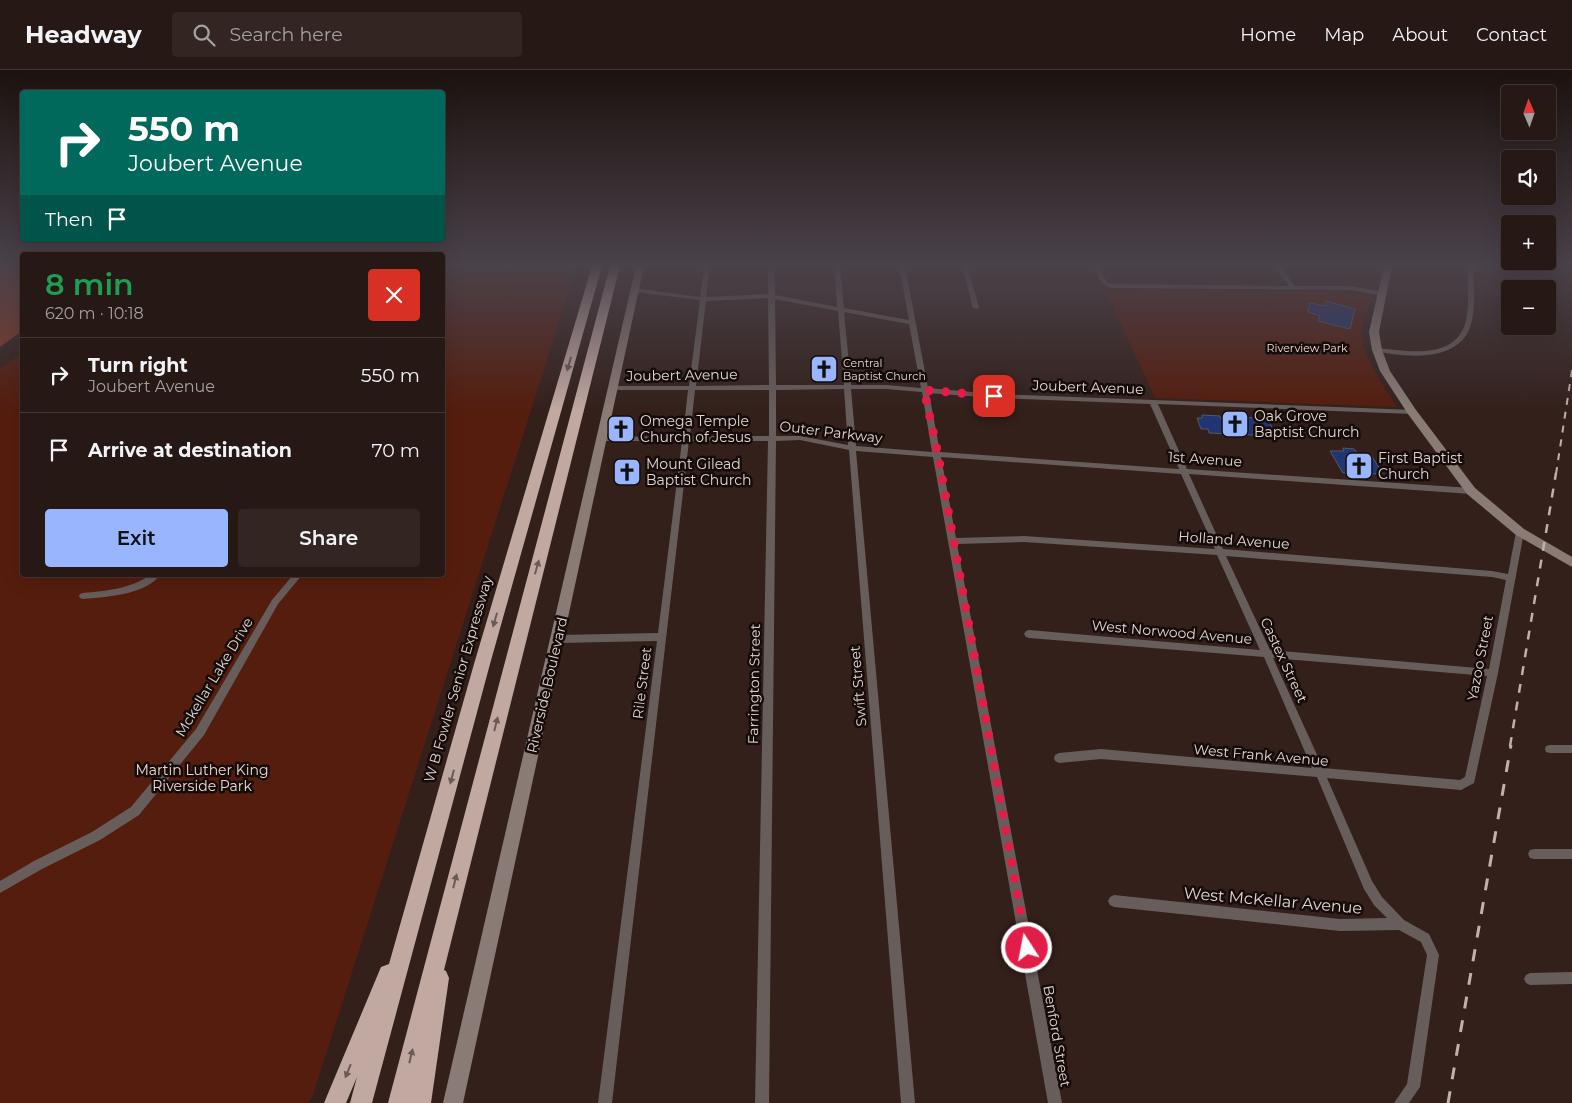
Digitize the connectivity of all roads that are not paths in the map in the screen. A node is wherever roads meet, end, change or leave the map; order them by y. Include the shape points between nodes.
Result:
1 (583, 314) edge
2 (603, 314) edge
3 (629, 314) edge
4 (701, 314) edge
5 (771, 314) edge
6 (840, 314) edge
7 (864, 314) edge
8 (911, 314) edge
9 (1378, 314) edge
10 (1469, 314) edge
11 (913, 323) junction
12 (1377, 350) junction
13 (846, 386) junction
14 (773, 387) junction
15 (612, 388) junction
16 (693, 388) junction
17 (924, 390) junction
18 (1153, 402) junction
19 (1412, 412) junction
20 (771, 437) junction
21 (686, 438) junction
22 (601, 439) junction
23 (851, 448) junction
24 (938, 454) junction
25 (1183, 470) junction
26 (1471, 490) junction
27 (1520, 532) junction
28 (953, 541) junction
29 (1220, 552) junction
30 (1570, 560) edge
31 (154, 577) edge
32 (296, 577) edge
33 (1511, 578) junction
34 (83, 596) dead end
35 (1029, 634) dead end
36 (662, 637) junction
37 (558, 639) junction
38 (1265, 653) junction
39 (1493, 673) junction
40 (1572, 748) edge
41 (1550, 749) dead end
42 (1059, 758) dead end
43 (1322, 775) junction
44 (1461, 786) joint
45 (1534, 854) dead end
46 (1572, 854) edge
47 (0, 887) edge
48 (1114, 901) dead end
49 (413, 912) junction
50 (447, 913) junction
51 (1400, 924) junction
52 (1572, 978) edge
53 (1530, 979) dead end
54 (335, 1103) edge
55 (361, 1103) edge
56 (399, 1103) edge
57 (420, 1103) edge
58 (453, 1103) edge
59 (605, 1103) edge
60 (762, 1103) edge
61 (908, 1103) edge
62 (1055, 1103) edge
63 (1402, 1103) edge

1 -> 49 highway, W B Fowler Senior Expressway
50 -> 2 highway
3 - 15 street, Riverside Boulevard
4 - 16 street, Rile Street
5 - 14 street, Farrington Street
6 - 13 street, Swift Street
7 - 11 street
8 - 11 street, Benford Street
9 - 12 street via 1374,332
10 - 12 street via 1466,332 1453,347 1441,352
11 - 17 street, Benford Street
12 - 19 street via 1385,371
13 - 14 street, Joubert Avenue
13 - 17 street, Joubert Avenue
13 - 23 street, Swift Street
14 - 16 street, Joubert Avenue
14 - 20 street, Farrington Street
15 - 16 street, Joubert Avenue
15 - 22 street, Riverside Boulevard
16 - 21 street, Rile Street
17 - 18 street, Joubert Avenue
17 - 24 street, Benford Street
18 - 19 street, Joubert Avenue
18 - 25 street, Castex Street
19 - 26 street
20 - 21 street, Outer Parkway
20 - 23 street, Outer Parkway via 800,438
20 - 60 street, Farrington Street
21 - 22 street, Outer Parkway
21 - 36 street, Rile Street
22 - 37 street, Riverside Boulevard
23 - 24 street, Outer Parkway
23 - 61 street, Swift Street
24 - 25 street, 1st Avenue
24 - 28 street, Benford Street
25 - 26 street, 1st Avenue
25 - 29 street, Castex Street
26 - 27 street
27 - 30 street
27 - 33 street, Yazoo Street
28 - 29 street, Holland Avenue via 1024,539
28 - 62 street, Benford Street
29 - 33 street, Holland Avenue
29 - 38 street, Castex Street
31 - 34 street via 113,594
32 - 47 street, Mckellar Lake Drive via 275,602 200,732 135,811 96,836
33 - 39 street, Yazoo Street
35 - 38 street, West Norwood Avenue
36 - 37 street
36 - 59 street, Rile Street
37 - 58 street, Riverside Boulevard
38 - 39 street, West Norwood Avenue
38 - 43 street, Castex Street
39 - 44 street, Yazoo Street via 1470,780
40 - 41 street
42 - 43 street, West Frank Avenue via 1101,754
43 - 44 street, West Frank Avenue
43 - 51 street, Castex Street via 1368,885
45 - 46 street
48 - 51 street, West McKellar Avenue via 1340,925
49 -> 54 highway
49 - 55 highway, W B Fowler Senior Expressway
56 -> 50 highway
50 - 57 highway
51 - 63 street via 1425,938 1433,955 1413,1087
52 - 53 street

